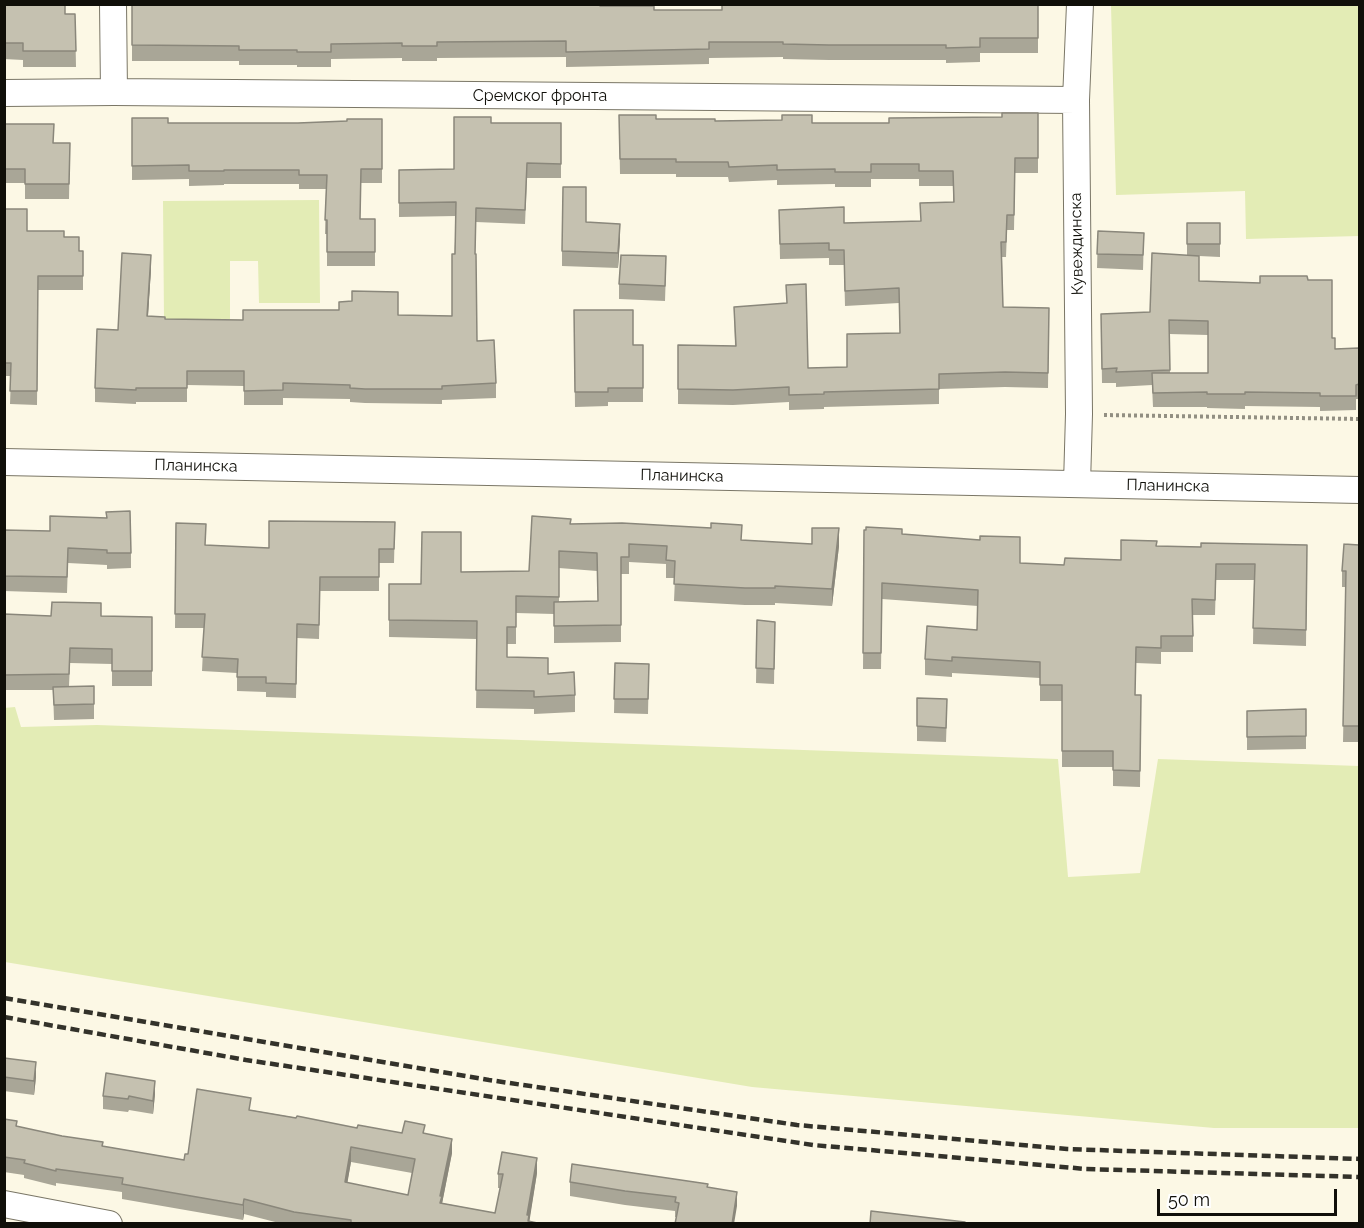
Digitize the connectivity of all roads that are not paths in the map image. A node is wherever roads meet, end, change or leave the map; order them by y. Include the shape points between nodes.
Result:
1 (113, 4) edge
2 (1080, 4) edge
3 (114, 92) junction
4 (4, 93) edge
5 (1076, 100) junction
6 (4, 462) edge
7 (1077, 484) junction
8 (1359, 490) edge
9 (4, 1204) edge
10 (109, 1224) edge

1 - 3 street
2 - 5 street, Кувеждинска
3 - 4 street, Сремског фронта
3 - 5 street, Сремског фронта
5 - 7 street, Кувеждинска
6 - 7 street, Планинска
7 - 8 street, Планинска
9 - 10 street

